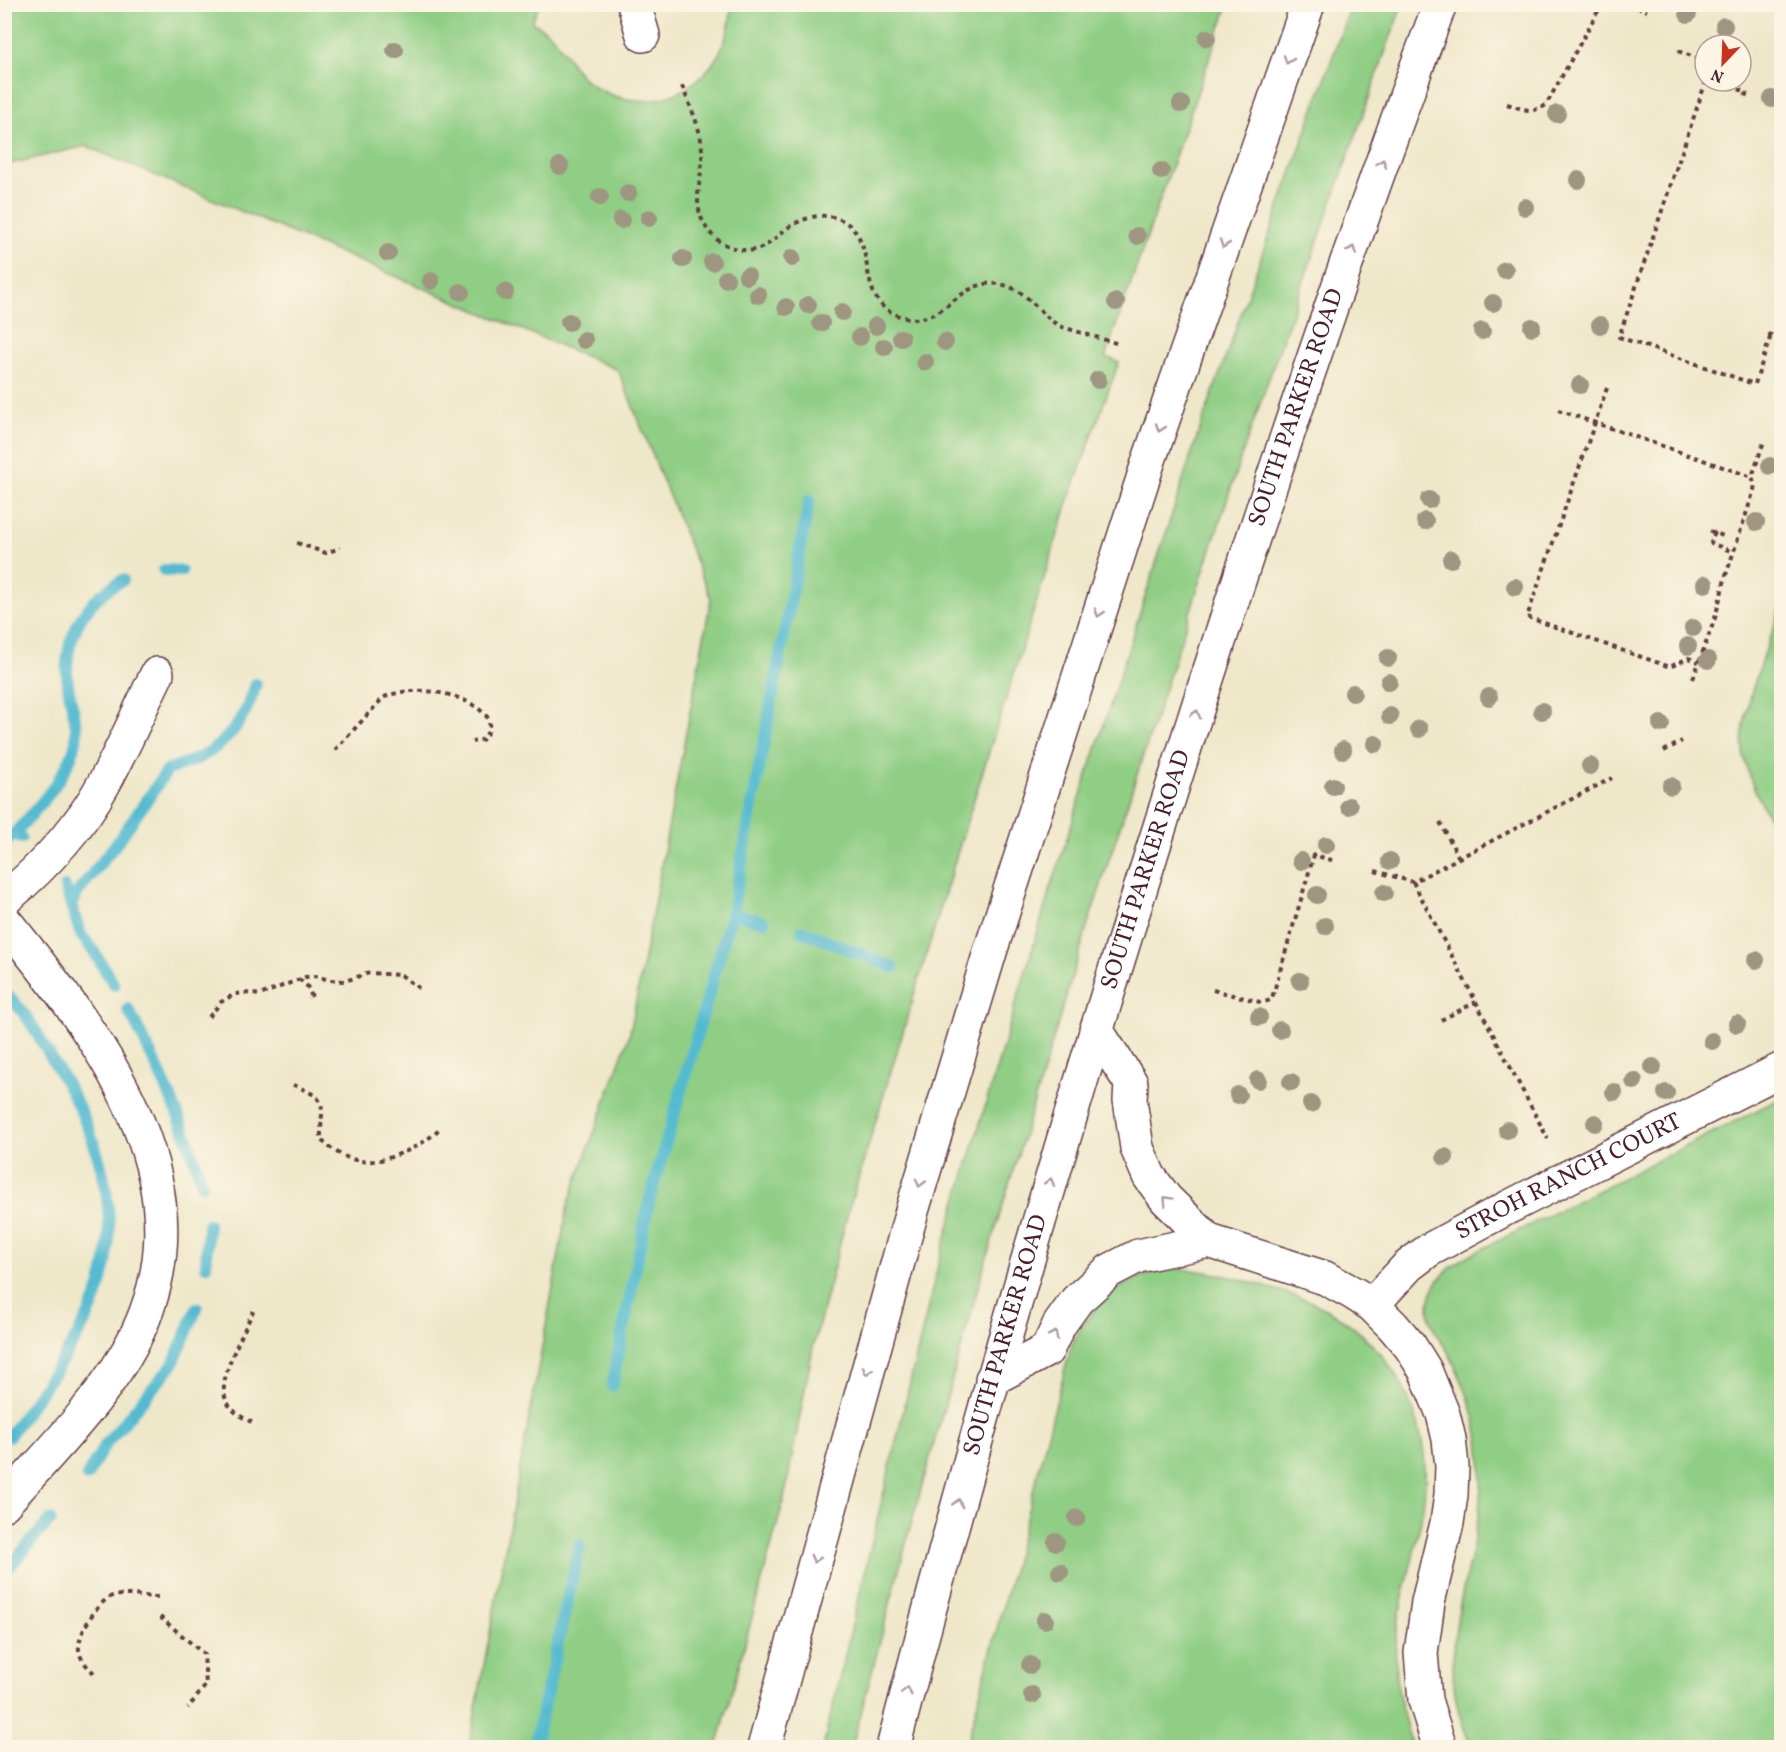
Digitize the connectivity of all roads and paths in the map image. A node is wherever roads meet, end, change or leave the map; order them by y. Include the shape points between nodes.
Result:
1 (1308, 4) edge
2 (1440, 4) edge
3 (1602, 4) edge
4 (1628, 4) edge
5 (1647, 11) dead end
6 (1678, 51) dead end
7 (1693, 57) edge
8 (682, 86) dead end
9 (1702, 93) edge
10 (1747, 93) edge
11 (1745, 97) dead end
12 (1507, 104) dead end
13 (1782, 339) edge
14 (1119, 344) dead end
15 (1607, 388) dead end
16 (1558, 410) dead end
17 (1595, 423) junction
18 (1764, 441) dead end
19 (1752, 477) junction
20 (1723, 536) dead end
21 (297, 543) dead end
22 (340, 548) dead end
23 (1733, 552) dead end
24 (1699, 662) junction
25 (157, 674) dead end
26 (1693, 679) dead end
27 (1682, 741) dead end
28 (472, 742) dead end
29 (335, 750) dead end
30 (1664, 751) dead end
31 (1612, 778) dead end
32 (1440, 822) dead end
33 (1459, 858) junction
34 (1335, 861) dead end
35 (1375, 872) dead end
36 (1413, 882) junction
37 (4, 900) edge
38 (4, 920) edge
39 (299, 979) junction
40 (420, 989) dead end
41 (1213, 990) dead end
42 (308, 999) dead end
43 (1476, 1002) junction
44 (209, 1017) dead end
45 (1441, 1020) dead end
46 (1096, 1030) junction
47 (1782, 1070) edge
48 (293, 1085) dead end
49 (439, 1129) dead end
50 (1548, 1139) dead end
51 (1209, 1241) junction
52 (1372, 1305) junction
53 (254, 1311) dead end
54 (992, 1379) junction
55 (252, 1422) dead end
56 (4, 1504) edge
57 (160, 1597) dead end
58 (160, 1617) dead end
59 (94, 1673) dead end
60 (188, 1708) dead end
61 (764, 1748) edge
62 (893, 1748) edge
63 (1440, 1748) edge

1 -> 61 main road via 1149,460 990,952 912,1211
46 -> 2 main road, SOUTH PARKER ROAD via 1274,476 1396,120
3 - 12 path via 1546,105 1528,111
4 - 5 path
6 - 7 path
8 - 14 path via 701,139 697,192 700,214 708,231 722,243 752,251 801,220 831,217 847,223 858,236 874,295 898,315 924,317 968,289 996,283 1021,293 1059,326
9 - 13 path via 1619,337 1754,385 1770,335
10 - 11 path
15 - 17 path
16 - 17 path
17 - 19 path
17 - 24 path via 1527,617 1670,667 1688,658
18 - 19 path
19 - 24 path via 1754,490
20 - 23 path via 1713,532 1711,543
21 - 22 path via 326,553
24 - 26 path
25 - 37 main road via 102,787 55,850
27 - 30 path
28 - 29 path via 482,740 490,721 478,707 453,696 407,690 383,698
31 - 33 path
32 - 33 path
33 - 36 path
34 - 41 path via 1314,855 1272,998 1260,1002
35 - 36 path
36 - 43 path
38 - 56 main road via 77,1013 125,1091 157,1179 162,1235 153,1294 126,1354 84,1413
39 - 40 path via 316,976 345,981 369,973 401,975
39 - 42 path via 307,986 312,998
39 - 44 path via 261,995 235,994 221,1002
43 - 45 path
43 - 50 path
51 -> 46 main road via 1166,1199 1149,1176 1137,1148 1131,1083
54 -> 46 main road, SOUTH PARKER ROAD
47 - 52 main road, STROH RANCH COURT via 1429,1250 1408,1266
48 - 49 path via 311,1092 321,1102 321,1140 351,1159 384,1160 414,1148
51 - 52 main road via 1325,1278
54 -> 51 main road via 1047,1350 1077,1300 1109,1271 1138,1256
52 - 63 main road via 1402,1336 1425,1370 1449,1439 1449,1507 1421,1653 1425,1700
53 - 55 path via 224,1386 232,1409
62 -> 54 main road, SOUTH PARKER ROAD
57 - 59 path via 112,1596 104,1601 84,1627 80,1639 83,1661
58 - 60 path via 204,1654 206,1685

